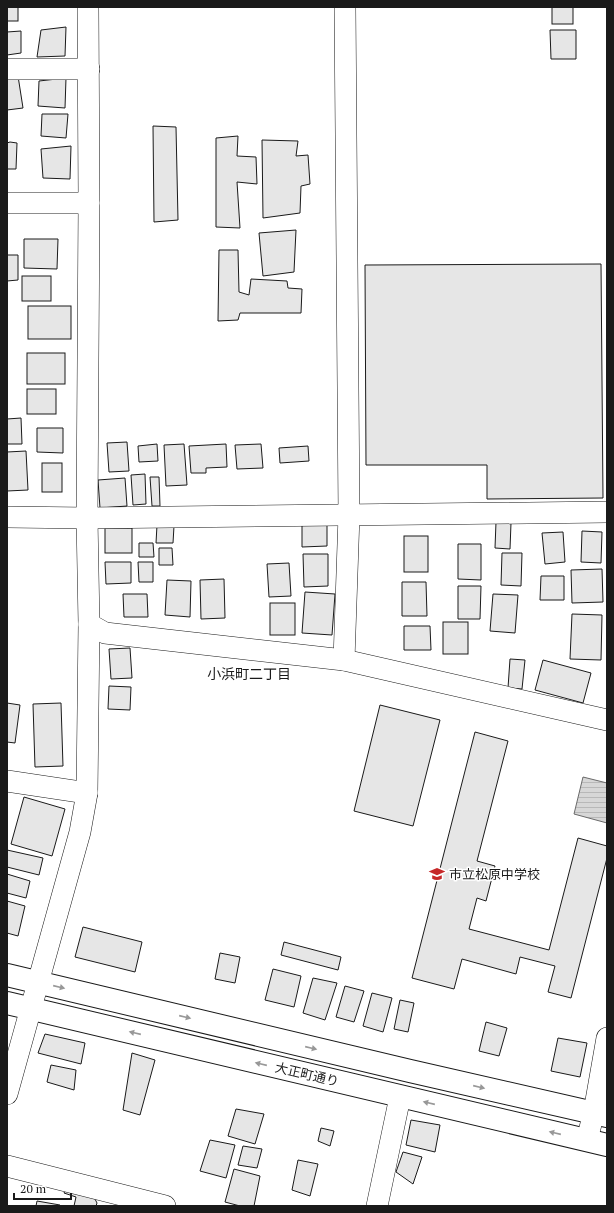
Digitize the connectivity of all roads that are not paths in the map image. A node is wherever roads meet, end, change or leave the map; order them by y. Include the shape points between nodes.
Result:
1 (88, 7) edge
2 (345, 7) edge
3 (7, 69) edge
4 (88, 69) junction
5 (7, 203) edge
6 (89, 203) junction
7 (607, 512) edge
8 (349, 515) junction
9 (7, 517) edge
10 (87, 518) junction
11 (89, 624) junction
12 (344, 660) junction
13 (607, 720) edge
14 (7, 781) edge
15 (87, 793) junction
16 (7, 975) edge
17 (38, 982) junction
18 (7, 1003) edge
19 (30, 1008) junction
20 (607, 1038) edge
21 (7, 1094) edge
22 (400, 1096) junction
23 (601, 1114) edge
24 (597, 1143) edge
25 (7, 1166) edge
26 (165, 1206) edge
27 (377, 1206) edge

1 - 4 street
2 - 8 street
3 - 4 street
4 - 6 street
5 - 6 street
6 - 10 street
7 - 8 street
8 - 10 street
8 - 12 street
9 - 10 street
10 - 11 street
11 - 12 street via 105,633
11 - 15 street
12 - 13 street
14 - 15 street
15 - 17 street via 80,832
16 - 17 highway, 大正町通り
17 - 19 street
17 -> 23 highway, 大正町通り
18 - 19 highway, 大正町通り
19 - 21 street
22 -> 19 highway, 大正町通り
20 - 23 street
24 -> 22 highway, 大正町通り
22 - 27 street
23 - 24 street
25 - 26 street

